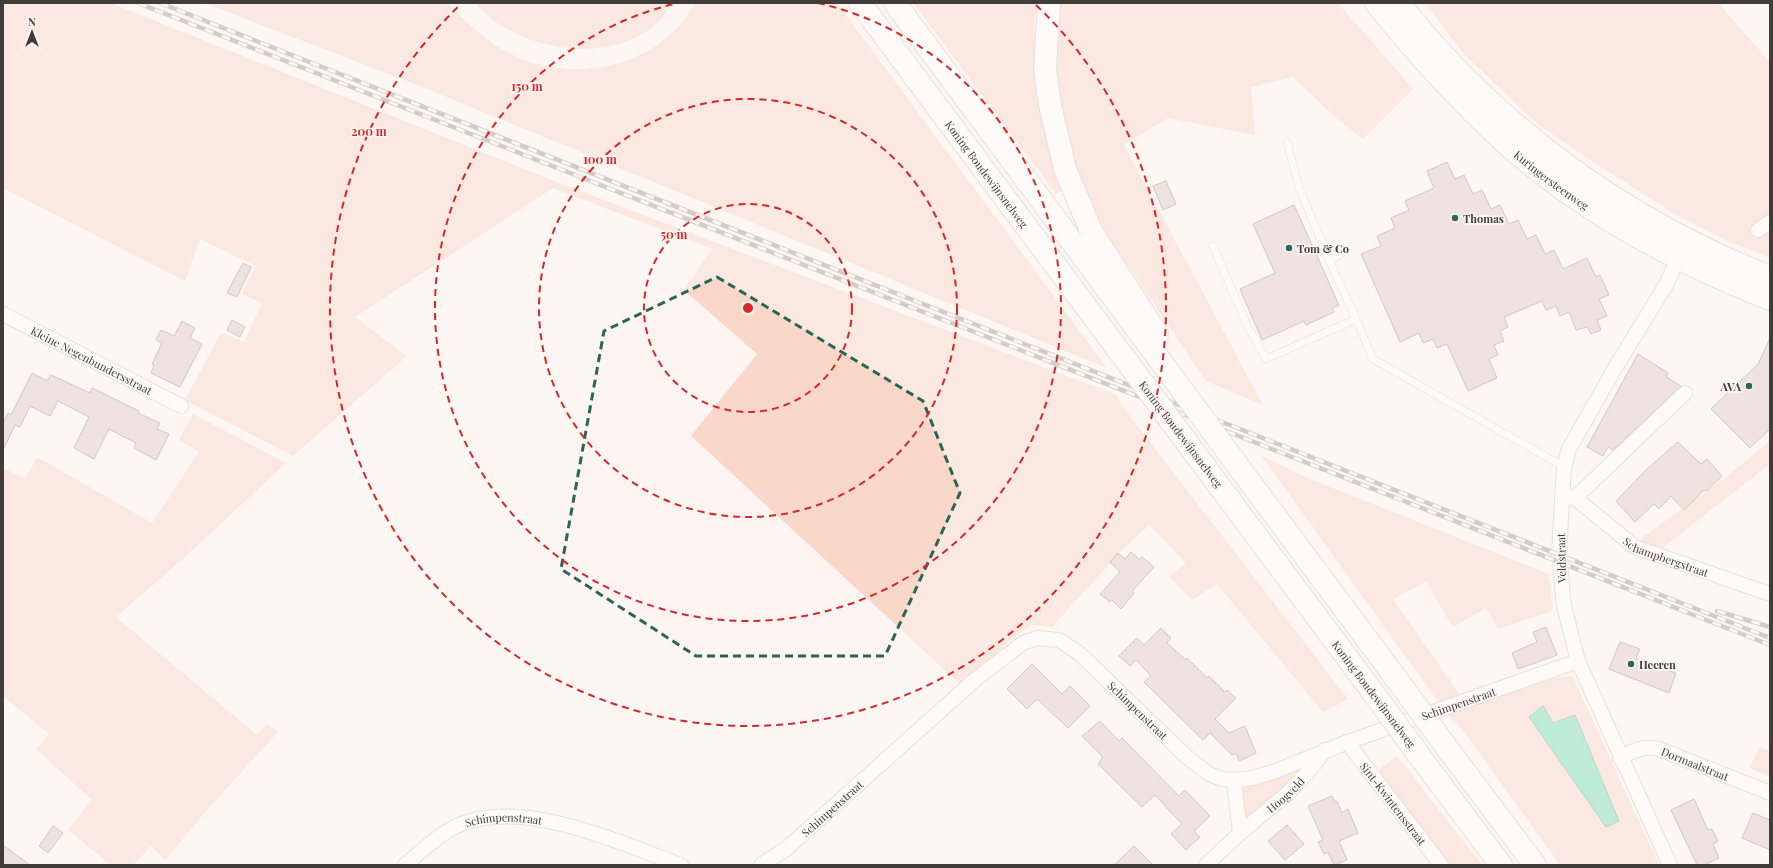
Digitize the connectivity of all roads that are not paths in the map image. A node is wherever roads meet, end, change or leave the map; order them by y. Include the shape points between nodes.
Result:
1 (860, 3) edge
2 (895, 3) edge
3 (1049, 3) edge
4 (1376, 3) edge
5 (1406, 7) edge
6 (1287, 142) dead end
7 (1213, 246) dead end
8 (1339, 255) dead end
9 (1678, 259) junction
10 (1330, 262) junction
11 (1770, 277) edge
12 (1770, 299) edge
13 (3, 314) edge
14 (1356, 319) junction
15 (1165, 367) junction
16 (1685, 392) dead end
17 (181, 406) dead end
18 (1564, 467) junction
19 (1569, 497) junction
20 (1770, 594) edge
21 (1578, 661) junction
22 (1347, 742) junction
23 (1325, 750) junction
24 (1620, 758) junction
25 (1234, 780) junction
26 (1770, 793) edge
27 (1240, 833) junction
28 (405, 865) edge
29 (681, 865) edge
30 (761, 865) edge
31 (1206, 865) edge
32 (1441, 865) edge
33 (1501, 865) edge
34 (1535, 865) edge
35 (1670, 865) edge

1 - 33 main road, Koning Boudewijnsnelweg, bridge
2 - 15 main road
3 - 15 main road via 1045,70 1050,105 1065,169 1092,233 1160,339
4 - 9 main road, Kuringersteenweg via 1438,77 1511,147 1554,182 1614,223
5 - 11 main road, Kuringersteenweg via 1422,32 1462,76 1563,164 1625,206 1686,240
6 - 10 lane via 1300,190
7 - 14 lane via 1248,326 1266,359
8 - 10 lane
9 - 12 main road, Kuringersteenweg
9 - 18 street, Veldstraat via 1666,285 1569,449
10 - 14 lane
13 - 17 street, Kleine Negenbundersstraat
14 - 18 lane via 1373,359
15 - 34 main road, bridge
16 - 19 street
18 - 19 street, Veldstraat
19 - 20 street, Schampbergstraat via 1636,548
19 - 21 street, Veldstraat via 1559,568 1564,606
21 - 22 street, Schimpenstraat
21 - 24 street, Veldstraat
22 - 23 street, Schimpenstraat
22 - 32 street, Sint-Kwintensstraat
23 - 25 street, Schimpenstraat via 1273,772 1254,778
23 - 27 street, Hoogveld via 1287,794
24 - 26 street, Dormaalstraat via 1640,748 1659,749
24 - 35 street, Veldstraat
25 - 27 street
25 - 30 street, Schimpenstraat via 1209,774 1188,758 1080,654 1059,640 1037,638 1023,643 977,678 786,849
27 - 31 street, Hoogveld
28 - 29 street, Schimpenstraat via 438,838 464,824 490,817 511,816 586,831

